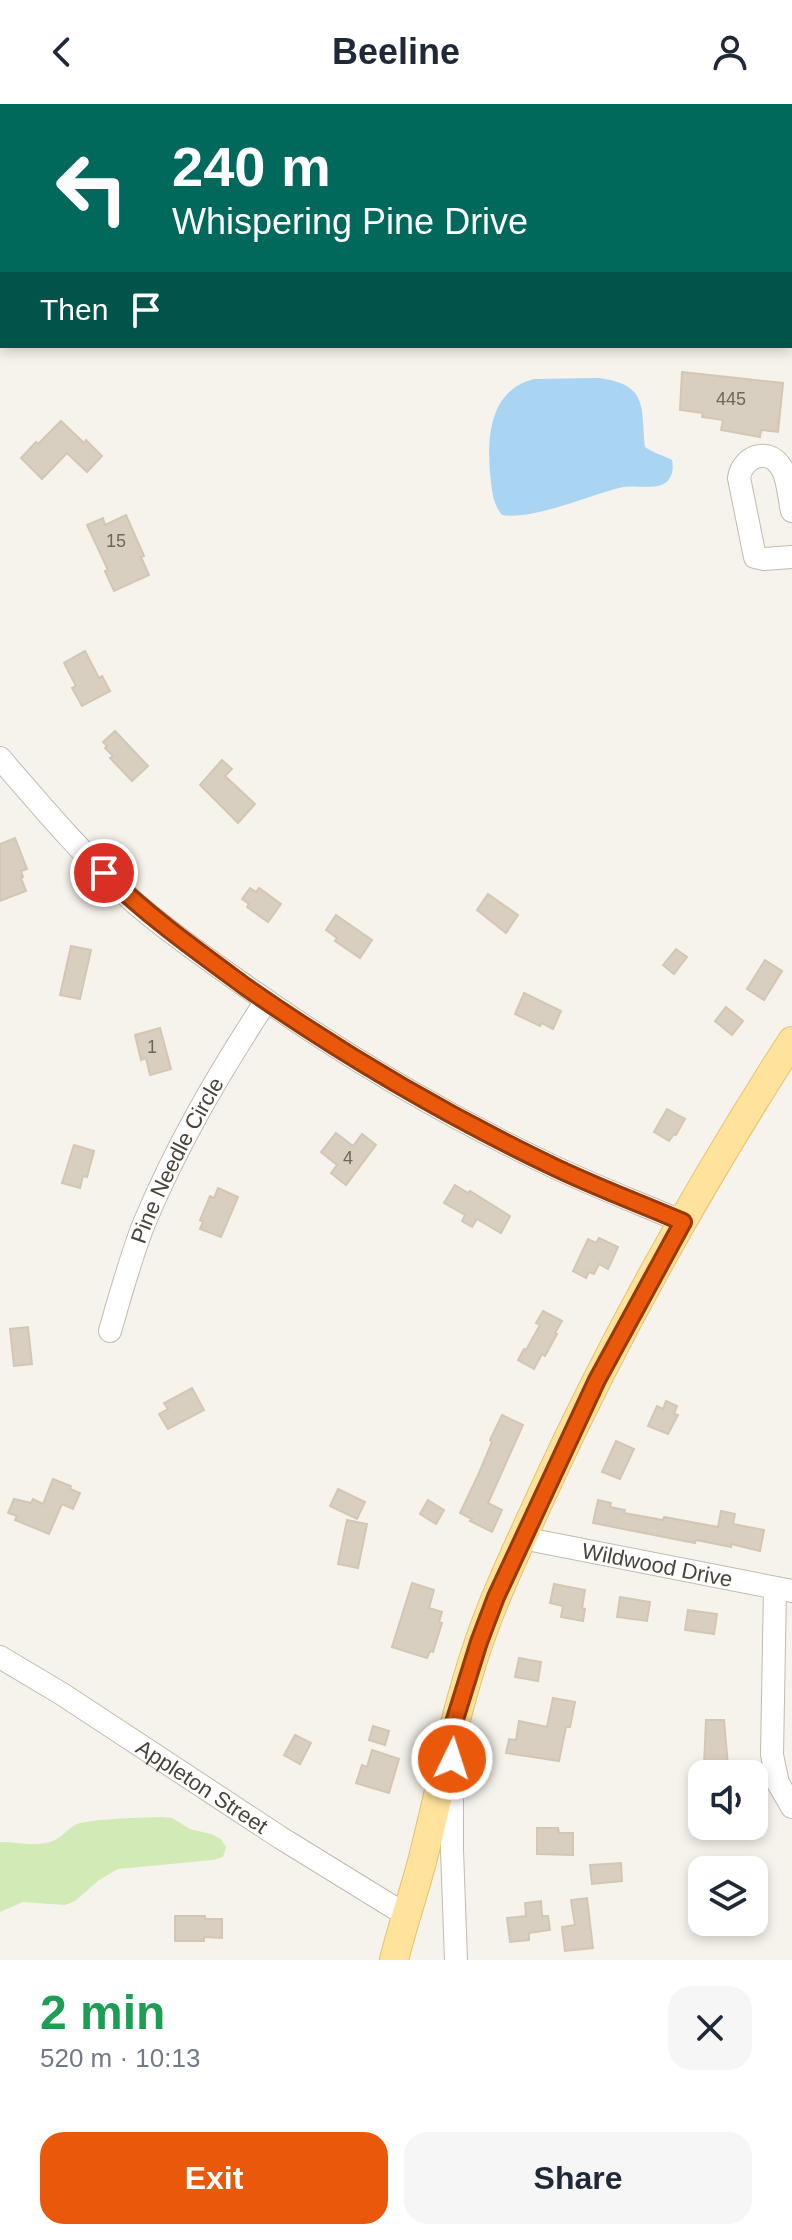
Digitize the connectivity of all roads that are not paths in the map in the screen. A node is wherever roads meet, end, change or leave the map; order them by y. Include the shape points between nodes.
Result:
1 (792, 511) edge
2 (792, 557) edge
3 (0, 758) edge
4 (266, 1001) junction
5 (792, 1041) edge
6 (683, 1222) junction
7 (110, 1331) dead end
8 (522, 1538) junction
9 (784, 1589) edge
10 (0, 1657) edge
11 (452, 1729) junction
12 (792, 1807) edge
13 (406, 1915) junction
14 (394, 1960) edge
15 (456, 1960) edge

1 - 2 street via 782,468 760,455 749,459 739,478 755,557
3 - 4 street via 137,905
4 - 6 street via 481,1130
4 - 7 street, Pine Needle Circle via 226,1061 166,1173
5 - 6 main road
6 - 8 main road via 602,1369
8 - 9 street, Wildwood Drive
8 - 11 main road via 479,1642
9 - 12 street via 772,1755 778,1783
10 - 13 street, Appleton Street
11 - 13 main road
11 - 15 street
13 - 14 main road

